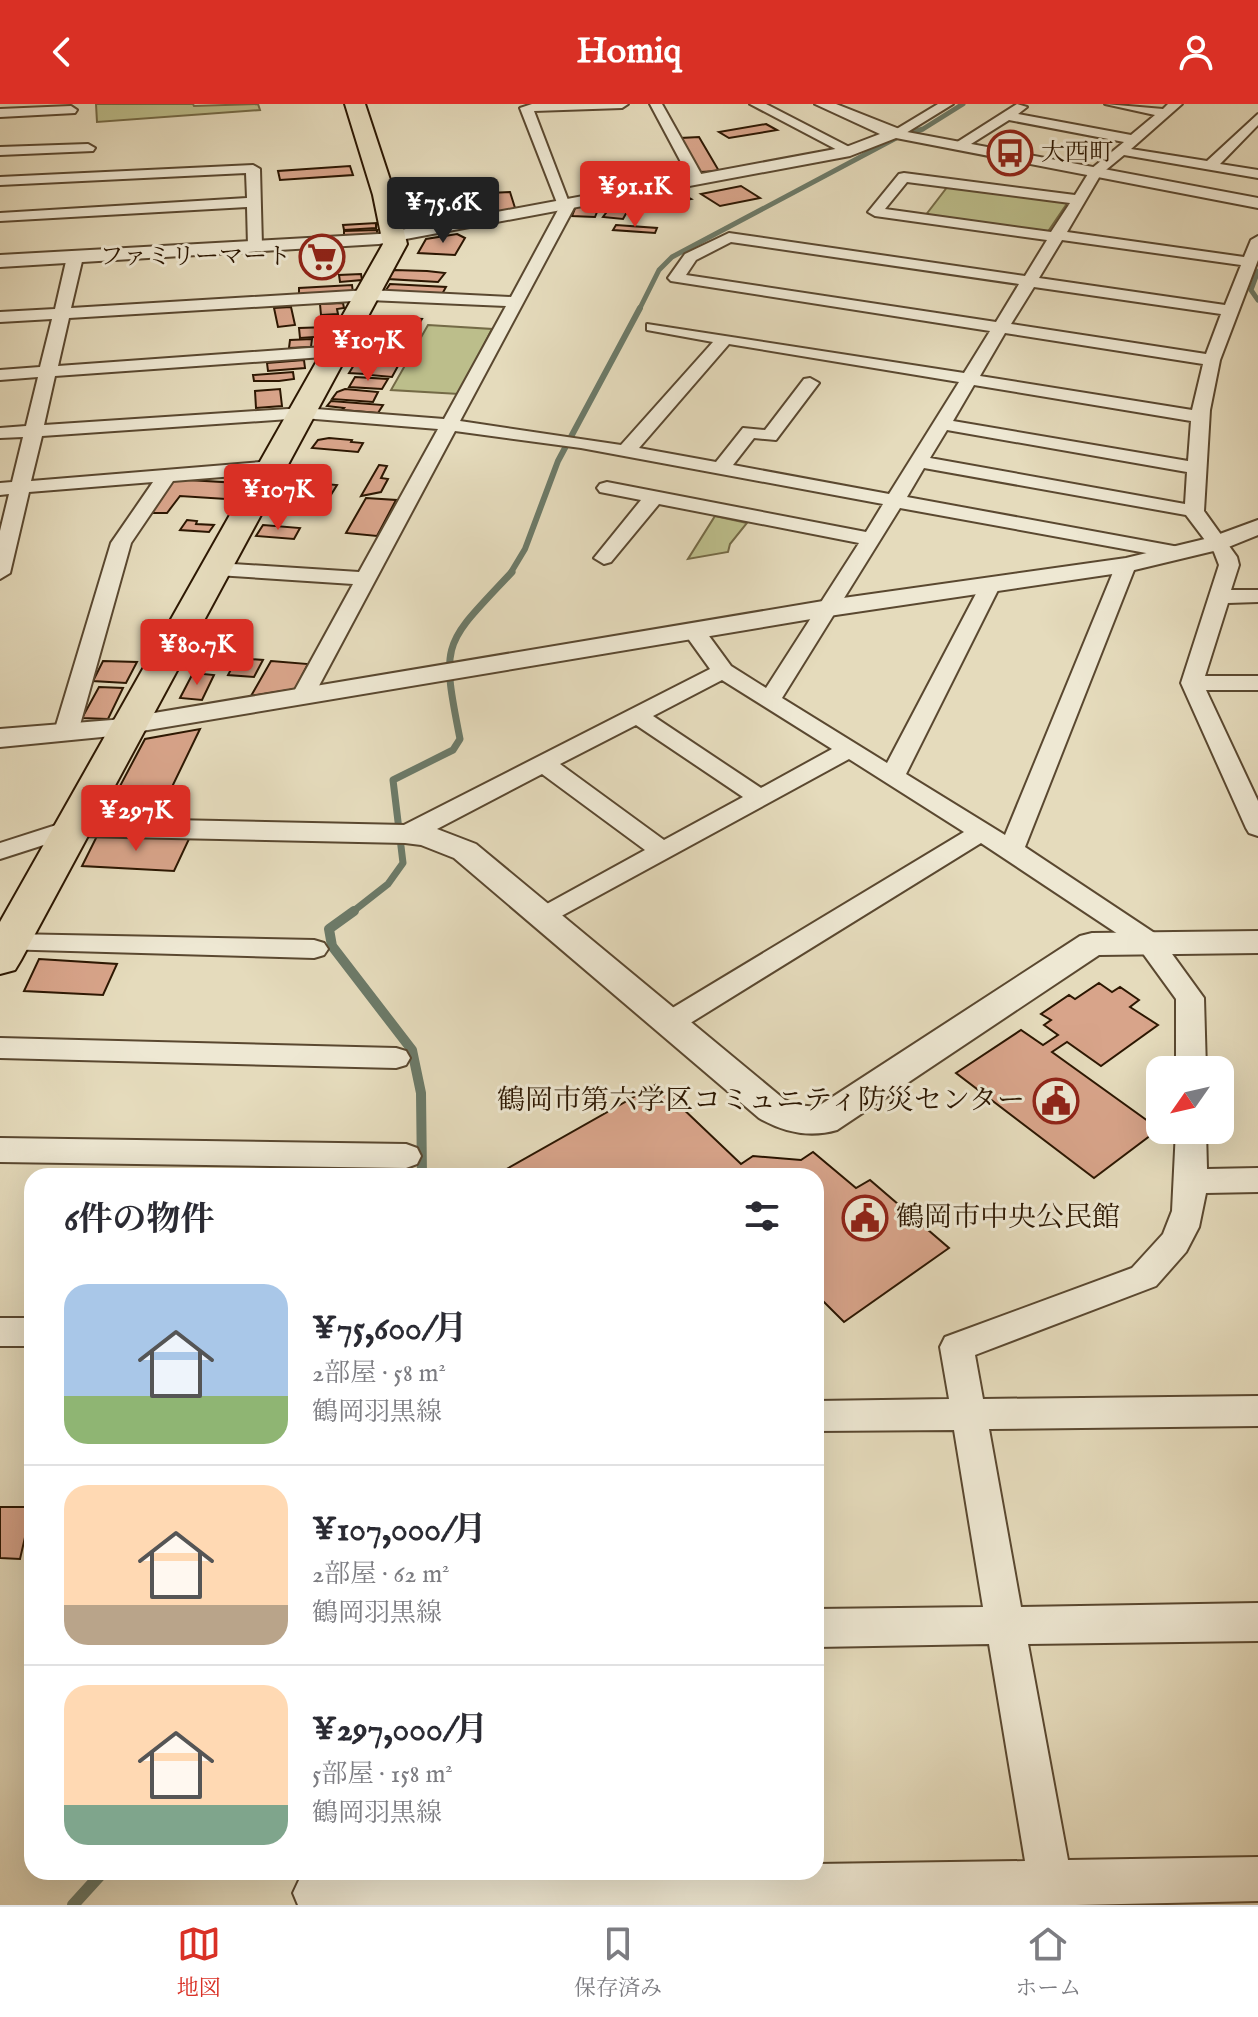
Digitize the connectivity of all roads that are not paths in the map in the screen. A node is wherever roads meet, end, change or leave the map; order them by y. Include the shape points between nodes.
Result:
1 (355, 104) edge
2 (622, 104) edge
3 (656, 104) edge
4 (756, 104) edge
5 (823, 104) edge
6 (947, 104) edge
7 (1025, 104) edge
8 (1111, 104) edge
9 (1170, 108) edge
10 (71, 110) dead end
11 (0, 113) edge
12 (1007, 116) junction
13 (1258, 118) edge
14 (896, 133) junction
15 (1135, 140) junction
16 (958, 146) junction
17 (88, 148) dead end
18 (0, 151) edge
19 (850, 151) junction
20 (1122, 151) junction
21 (1210, 166) junction
22 (1096, 172) junction
23 (1258, 174) edge
24 (697, 179) junction
25 (0, 181) edge
26 (1078, 200) junction
27 (255, 202) junction
28 (1258, 203) edge
29 (566, 204) junction
30 (0, 217) edge
31 (1056, 236) junction
32 (395, 237) junction
33 (1258, 240) edge
34 (255, 246) junction
35 (75, 257) junction
36 (0, 261) edge
37 (1249, 262) junction
38 (1029, 281) junction
39 (1254, 283) edge
40 (369, 295) junction
41 (516, 302) junction
42 (1231, 311) junction
43 (62, 314) junction
44 (0, 317) edge
45 (653, 327) dead end
46 (1000, 328) junction
47 (725, 339) junction
48 (337, 351) junction
49 (1212, 360) junction
50 (48, 372) junction
51 (0, 375) edge
52 (969, 379) junction
53 (810, 383) dead end
54 (303, 413) junction
55 (1201, 417) junction
56 (941, 424) junction
57 (449, 425) junction
58 (34, 430) junction
59 (0, 433) edge
60 (626, 451) junction
61 (918, 461) junction
62 (273, 467) junction
63 (1198, 468) junction
64 (721, 469) junction
65 (167, 475) junction
66 (21, 488) junction
67 (607, 488) dead end
68 (0, 489) edge
69 (732, 492) junction
70 (654, 497) junction
71 (894, 501) junction
72 (1194, 511) junction
73 (1256, 530) edge
74 (871, 539) junction
75 (4, 542) edge
76 (1217, 543) junction
77 (1179, 553) junction
78 (604, 558) dead end
79 (1126, 565) junction
80 (217, 569) junction
81 (0, 573) edge
82 (364, 579) junction
83 (990, 586) junction
84 (1258, 596) edge
85 (1220, 597) junction
86 (829, 608) junction
87 (693, 630) junction
88 (723, 671) junction
89 (1192, 683) junction
90 (1258, 683) edge
91 (302, 697) junction
92 (768, 701) junction
93 (636, 715) junction
94 (132, 724) junction
95 (66, 732) junction
96 (0, 738) edge
97 (848, 750) junction
98 (544, 764) junction
99 (892, 777) junction
100 (1250, 792) edge
101 (760, 798) junction
102 (75, 827) junction
103 (1258, 828) edge
104 (981, 832) junction
105 (397, 834) junction
106 (1011, 850) junction
107 (0, 851) edge
108 (663, 851) junction
109 (543, 917) junction
110 (1149, 942) junction
111 (1258, 942) edge
112 (314, 949) dead end
113 (5, 951) edge
114 (669, 1023) junction
115 (0, 1048) edge
116 (1191, 1056) edge
117 (396, 1058) dead end
118 (1191, 1144) edge
119 (0, 1150) edge
120 (406, 1156) dead end
121 (1258, 1180) edge
122 (1192, 1181) junction
123 (0, 1332) edge
124 (24, 1332) edge
125 (1258, 1411) edge
126 (968, 1415) junction
127 (824, 1416) edge
128 (1258, 1622) edge
129 (1007, 1626) junction
130 (824, 1628) edge
131 (1258, 1879) edge
132 (316, 1890) edge
133 (1051, 1893) edge

1 - 32 main road
2 - 29 street via 526,108
3 - 24 street
4 - 19 street
5 - 14 street
6 - 14 street
7 - 12 street
8 - 9 street
9 - 15 street
10 - 11 street
12 - 15 street
12 - 16 street
13 - 21 street
14 - 16 street
14 - 19 street
15 - 20 street
16 - 22 street
17 - 18 street
19 - 24 street
20 - 21 street
20 - 22 street
21 - 23 street
22 - 26 street
22 - 28 street
24 - 29 street
25 - 27 street via 253,169
26 - 31 street
26 - 31 street via 904,177 875,212
27 - 30 street
27 - 34 street
29 - 32 street
29 - 41 street
31 - 37 street
31 - 38 street
32 - 34 street
32 - 40 main road
33 - 37 street
34 - 35 street
35 - 36 street
35 - 43 street
37 - 39 street
38 - 42 street
38 - 46 street
38 - 46 street via 729,237 690,257 676,278
39 - 42 street
40 - 41 street
40 - 43 street
40 - 48 main road
41 - 57 street
42 - 49 street
43 - 44 street
43 - 50 street
45 - 47 street
46 - 49 street
46 - 52 street
47 - 52 street
47 - 60 street
48 - 50 street
48 - 54 main road
49 - 55 street
50 - 51 street
50 - 58 street
52 - 55 street
52 - 56 street
53 - 64 street via 770,436 749,432
54 - 57 street
54 - 58 street
54 - 62 main road
55 - 63 street
56 - 61 street
56 - 63 street
57 - 60 street
57 - 82 street
58 - 59 street
58 - 66 street
60 - 64 street
61 - 71 street
61 - 72 street
62 - 65 street
62 - 80 main road
63 - 72 street
64 - 69 street
65 - 66 street
65 - 95 street via 121,543
66 - 68 street
66 - 75 street
67 - 70 street
69 - 70 street
69 - 71 street
69 - 74 street
70 - 78 street
71 - 74 street
71 - 77 street
72 - 76 street via 1197,523
73 - 76 street
74 - 86 street
75 - 81 street
76 - 77 street
76 - 85 street via 1229,565
77 - 79 street
79 - 83 street
79 - 106 street
80 - 82 street
80 - 94 main road
82 - 91 street
83 - 86 street
83 - 99 street
84 - 85 street
85 - 89 street
86 - 87 street
86 - 92 street
87 - 88 street
87 - 91 street
88 - 92 street
88 - 93 street
89 - 90 street
89 - 100 street
91 - 94 street
92 - 97 street
93 - 98 street
93 - 101 street
94 - 95 street
94 - 102 main road
95 - 96 street
97 - 99 street
97 - 101 street
98 - 105 street
98 - 108 street
99 - 104 street
100 - 103 street
101 - 108 street
102 - 105 street
102 - 107 street
102 - 113 main road
104 - 106 street
104 - 114 street
105 - 109 street via 465,851
106 - 110 street
108 - 109 street
109 - 114 street
110 - 111 street
110 - 114 street via 1092,944 824,1120 786,1117 772,1109
110 - 116 street via 1190,998
112 - 113 street
115 - 117 street
118 - 122 street
119 - 120 street
121 - 122 street
122 - 126 street via 1183,1232 1144,1277 957,1347
123 - 124 street
125 - 126 street
126 - 127 street
126 - 129 street
128 - 129 street
129 - 130 street
129 - 133 street
131 - 133 street
132 - 133 street

